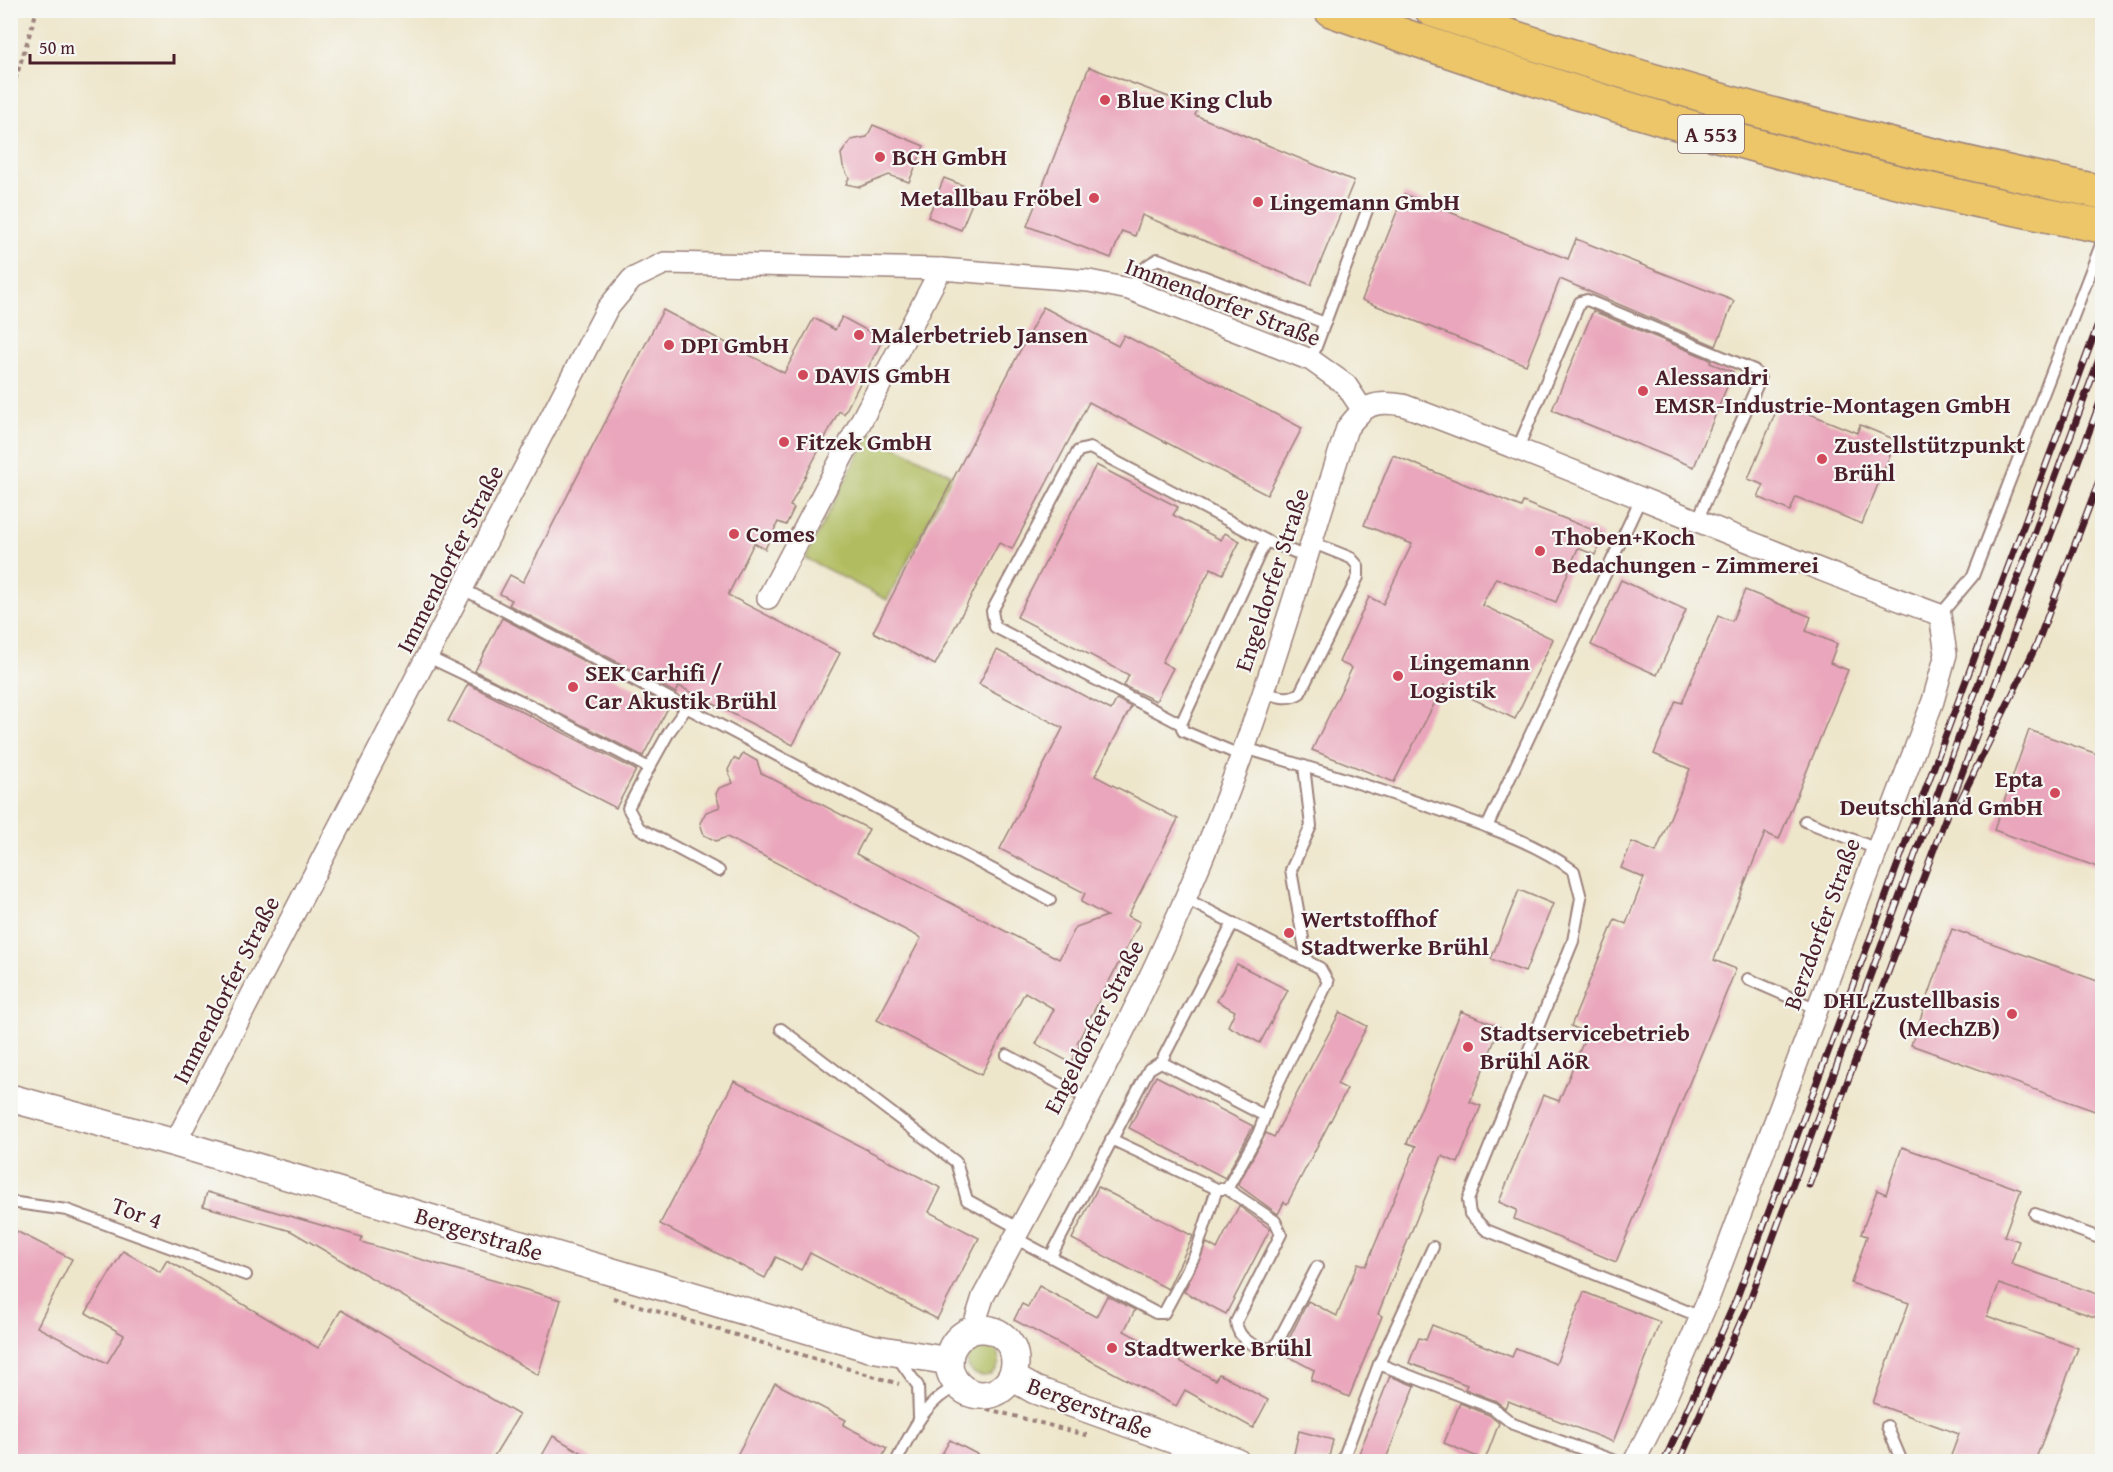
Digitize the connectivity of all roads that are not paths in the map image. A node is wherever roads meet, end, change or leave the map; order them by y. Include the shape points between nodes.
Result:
1 (1331, 10) edge
2 (1432, 10) edge
3 (2103, 192) edge
4 (1370, 205) dead end
5 (2102, 231) edge
6 (941, 269) junction
7 (1133, 290) junction
8 (1325, 323) junction
9 (1311, 360) junction
10 (1362, 409) junction
11 (1518, 448) junction
12 (1641, 498) junction
13 (1697, 521) junction
14 (1269, 542) junction
15 (1308, 549) junction
16 (463, 589) junction
17 (768, 598) dead end
18 (1940, 615) junction
19 (428, 657) junction
20 (1263, 692) junction
21 (687, 707) junction
22 (1181, 724) junction
23 (1244, 752) junction
24 (1304, 766) junction
25 (649, 768) junction
26 (1805, 821) dead end
27 (1487, 826) junction
28 (1877, 849) junction
29 (719, 871) dead end
30 (1186, 899) junction
31 (1050, 900) dead end
32 (1233, 923) junction
33 (1306, 961) junction
34 (1748, 979) dead end
35 (1817, 1010) junction
36 (781, 1029) dead end
37 (1007, 1055) dead end
38 (1161, 1062) junction
39 (10, 1098) edge
40 (1088, 1099) junction
41 (1265, 1116) junction
42 (1111, 1139) junction
43 (175, 1143) junction
44 (1222, 1189) junction
45 (10, 1202) edge
46 (2035, 1214) dead end
47 (1017, 1233) junction
48 (2103, 1239) edge
49 (1433, 1247) dead end
50 (1051, 1256) junction
51 (1317, 1267) dead end
52 (246, 1275) dead end
53 (1701, 1317) junction
54 (976, 1330) junction
55 (894, 1353) junction
56 (950, 1361) junction
57 (1379, 1364) junction
58 (1012, 1377) junction
59 (960, 1386) junction
60 (919, 1417) junction
61 (1887, 1426) dead end
62 (1184, 1453) edge
63 (896, 1461) edge
64 (1236, 1461) edge
65 (1342, 1461) edge
66 (1618, 1461) edge
67 (1634, 1461) edge
68 (1902, 1461) edge

1 - 5 highway, A 553 via 1559,88 1717,136
2 - 3 highway, A 553 via 1633,76 1794,123
4 - 8 lane
5 - 18 lane via 1973,576
6 - 7 street, Immendorfer Straße via 1089,281
6 - 16 street, Immendorfer Straße via 664,263 632,279 608,309
6 - 17 street
7 - 8 lane via 1144,268 1158,259
7 - 9 street, Immendorfer Straße
8 - 9 lane
9 - 10 street, Immendorfer Straße via 1346,385
10 - 11 street via 1384,402 1402,405
10 - 15 street, Engeldorfer Straße via 1347,428
11 - 12 street
11 - 13 lane via 1580,302 1587,300 1619,313 1754,370 1760,380
12 - 13 street
12 - 27 lane
13 - 18 street
14 - 15 lane
14 - 22 lane via 1261,547
14 - 22 lane via 1090,448 1078,451 992,611 995,627
15 - 20 street, Engeldorfer Straße
15 - 20 lane via 1351,558 1358,566 1358,577 1300,693 1283,698
16 - 19 street, Immendorfer Straße
16 - 21 lane
18 - 28 street, Berzdorfer Straße via 1946,654 1933,701
19 - 25 lane
19 - 43 street, Immendorfer Straße
20 - 23 street, Engeldorfer Straße
21 - 25 lane
21 - 31 lane
22 - 23 lane via 1183,730
23 - 24 lane
23 - 30 street, Engeldorfer Straße
24 - 27 lane
24 - 33 lane via 1311,826 1291,870
25 - 29 lane via 628,808 639,828
26 - 28 lane
27 - 53 lane via 1551,854 1574,871 1581,898 1573,941 1468,1200 1470,1214 1486,1230
28 - 35 street, Berzdorfer Straße
30 - 32 lane
30 - 40 street, Engeldorfer Straße
32 - 33 lane
32 - 38 lane
33 - 41 lane via 1320,968 1328,982
34 - 35 lane
35 - 53 street, Berzdorfer Straße
36 - 47 lane via 956,1162 967,1200
37 - 40 lane
38 - 41 lane
38 - 42 lane via 1149,1069
39 - 43 street, Bergerstraße
40 - 47 street, Engeldorfer Straße
41 - 44 lane
42 - 44 lane
42 - 50 lane
43 - 55 street, Bergerstraße via 717,1305
44 - 50 lane via 1195,1255 1164,1313 1156,1314
44 - 51 lane via 1275,1221 1281,1234 1236,1322 1244,1340 1259,1348 1274,1349
45 - 52 lane, Tor 4 via 68,1210
46 - 48 lane
47 - 50 lane
47 - 54 street, Engeldorfer Straße via 983,1297
49 - 57 lane
53 - 67 street, Berzdorfer Straße
54 - 56 street via 955,1344
54 - 58 street via 1000,1334 1009,1342 1015,1359
55 - 56 street, Bergerstraße
55 - 60 lane via 918,1386
56 - 59 street via 950,1370
57 - 65 lane
57 - 66 lane via 1493,1408 1513,1424
58 - 59 street via 994,1393 970,1393
58 - 62 street, Bergerstraße
59 - 60 lane via 951,1389
60 - 63 lane
61 - 68 lane
62 - 64 street, Bergerstraße

